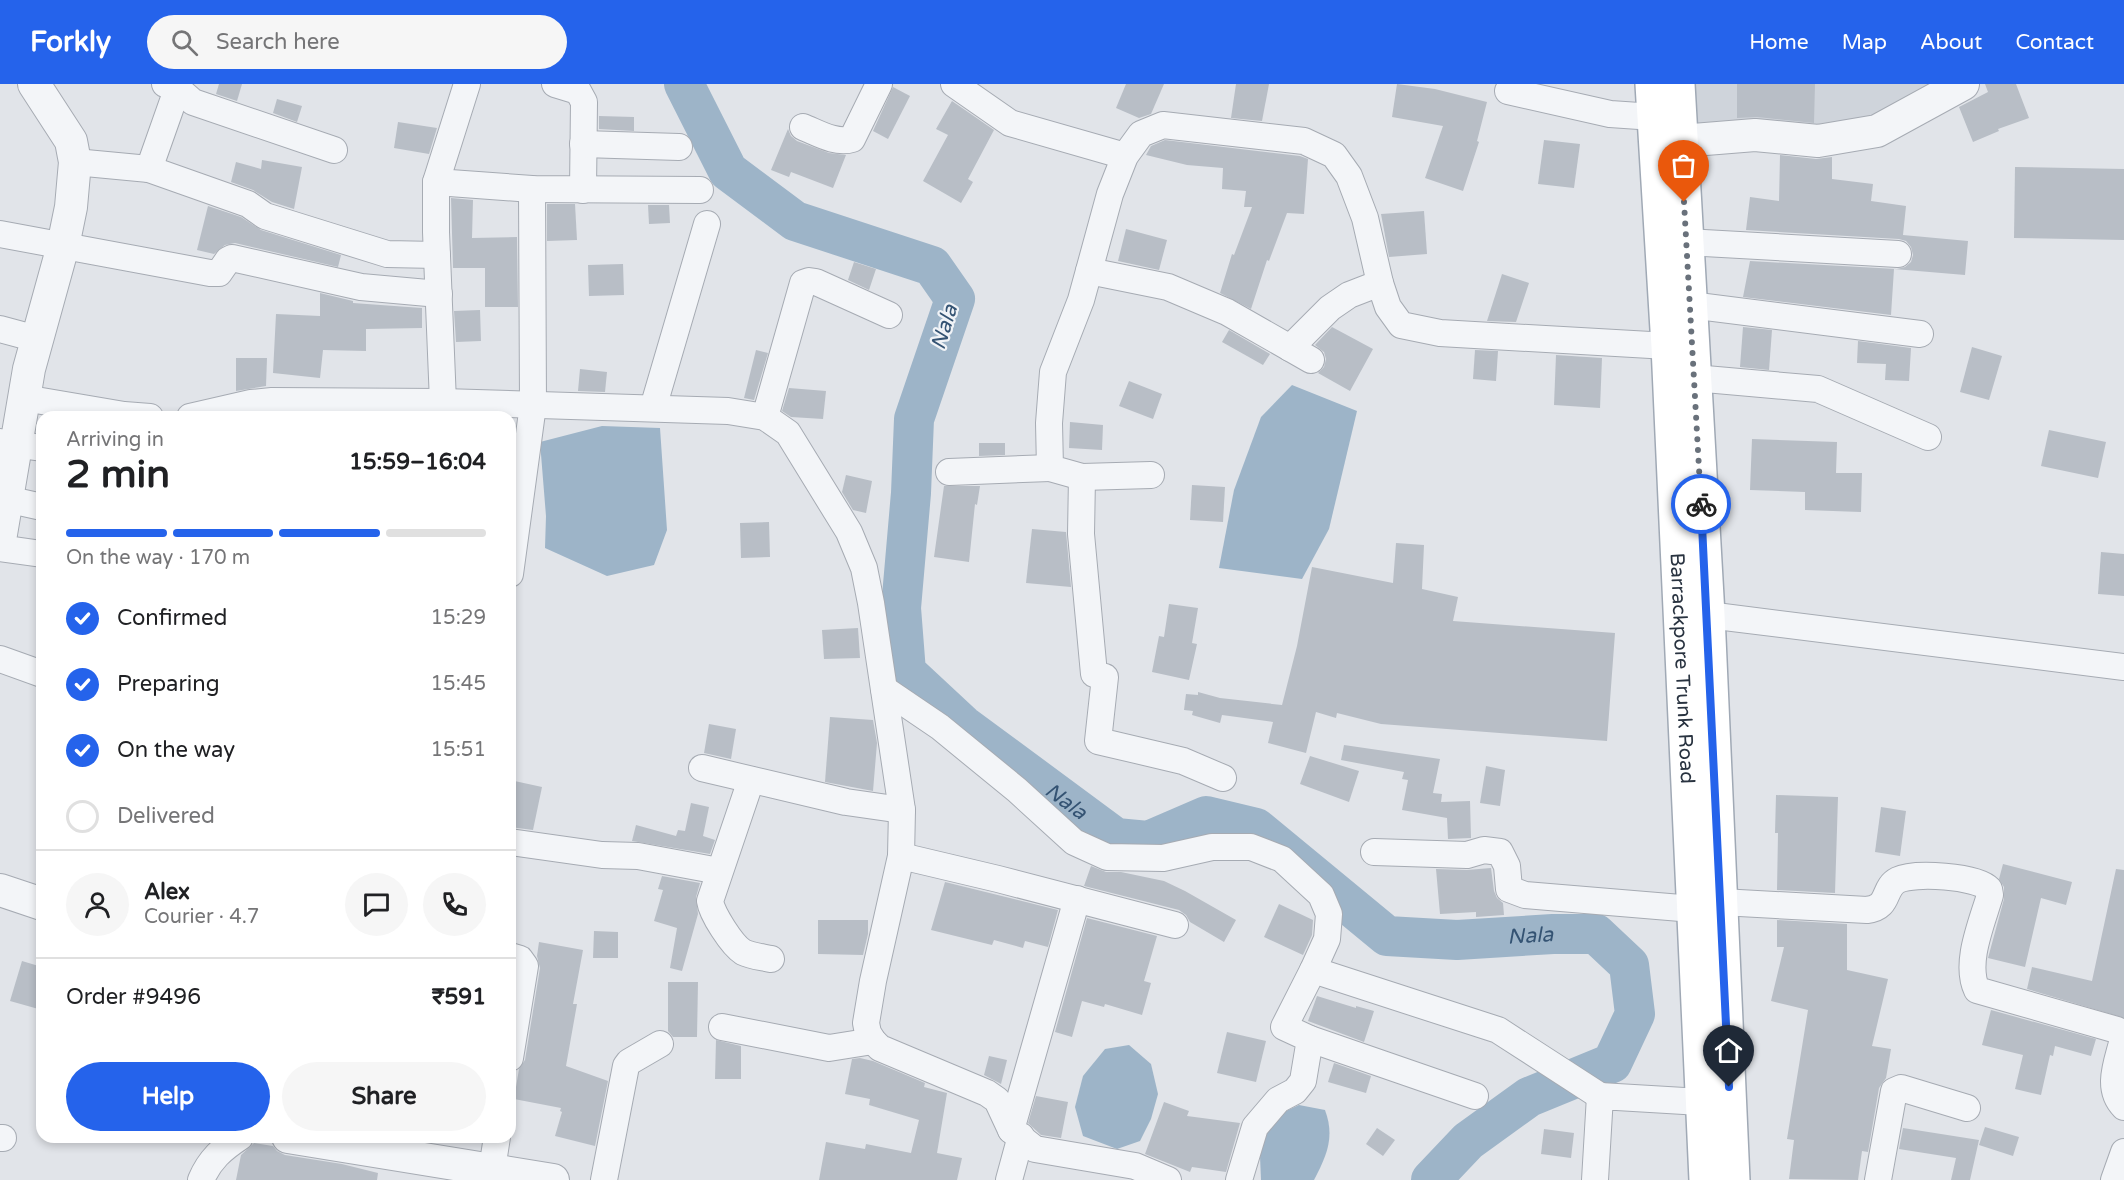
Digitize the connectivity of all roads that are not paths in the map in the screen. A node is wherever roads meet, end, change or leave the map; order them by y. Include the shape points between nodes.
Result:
1 (34, 84) edge
2 (467, 84) edge
3 (555, 84) edge
4 (879, 84) edge
5 (954, 84) edge
6 (1652, 84) edge
7 (1678, 84) edge
8 (1963, 84) edge
9 (174, 85) edge
10 (1508, 91) dead end
11 (803, 127) dead end
12 (1663, 134) junction
13 (583, 144) junction
14 (679, 147) dead end
15 (334, 150) dead end
16 (1125, 156) junction
17 (75, 162) junction
18 (149, 168) junction
19 (436, 182) junction
20 (532, 189) junction
21 (583, 190) junction
22 (700, 190) dead end
23 (707, 224) dead end
24 (0, 234) edge
25 (1686, 242) junction
26 (63, 246) junction
27 (1898, 254) dead end
28 (437, 255) junction
29 (1089, 271) junction
30 (1380, 283) junction
31 (438, 294) junction
32 (1690, 305) junction
33 (889, 315) dead end
34 (0, 329) edge
35 (1920, 334) dead end
36 (38, 339) junction
37 (1668, 346) junction
38 (1694, 378) junction
39 (24, 398) junction
40 (443, 402) junction
41 (532, 405) junction
42 (653, 408) junction
43 (100, 411) edge
44 (216, 411) edge
45 (765, 417) junction
46 (1928, 437) dead end
47 (19, 444) edge
48 (1050, 468) junction
49 (949, 472) dead end
50 (1151, 475) dead end
51 (1082, 477) junction
52 (6, 499) junction
53 (36, 506) edge
54 (516, 519) edge
55 (0, 540) edge
56 (0, 548) edge
57 (36, 553) edge
58 (1694, 613) junction
59 (0, 659) edge
60 (2124, 667) edge
61 (36, 672) edge
62 (884, 689) junction
63 (702, 768) dead end
64 (1223, 778) dead end
65 (752, 780) junction
66 (902, 810) junction
67 (516, 843) edge
68 (1374, 852) dead end
69 (901, 856) junction
70 (719, 871) junction
71 (0, 890) edge
72 (1077, 899) junction
73 (36, 902) edge
74 (1707, 905) junction
75 (1175, 925) dead end
76 (516, 958) edge
77 (771, 959) dead end
78 (1313, 970) junction
79 (516, 1021) edge
80 (722, 1027) dead end
81 (1310, 1039) junction
82 (873, 1041) junction
83 (660, 1044) dead end
84 (1475, 1096) dead end
85 (1600, 1096) junction
86 (1701, 1102) junction
87 (2124, 1107) edge
88 (1967, 1108) dead end
89 (1016, 1133) junction
90 (232, 1143) edge
91 (326, 1143) edge
92 (496, 1143) edge
93 (2124, 1152) edge
94 (492, 1169) junction
95 (201, 1180) edge
96 (553, 1180) edge
97 (604, 1180) edge
98 (1009, 1180) edge
99 (1168, 1180) edge
100 (1239, 1180) edge
101 (1595, 1180) edge
102 (1706, 1180) edge
103 (1733, 1180) edge
104 (1878, 1180) edge
105 (2114, 1180) edge

1 - 17 street via 71,141
2 - 19 street
3 - 13 street via 578,91 583,98
4 - 11 street via 852,139 842,141
5 - 16 street via 1010,123
6 - 12 main road, Barrackpore Trunk Road
7 - 12 main road, Barrackpore Trunk Road
8 - 12 street via 1877,131 1818,141 1755,135
9 - 15 street via 193,102
9 - 18 street
10 - 12 street via 1610,114
12 - 25 main road, Barrackpore Trunk Road
12 - 37 main road, Barrackpore Trunk Road
13 - 14 street
13 - 21 street
16 - 29 street
16 - 30 street via 1141,134 1163,125 1304,141 1334,155 1349,176 1365,218
17 - 18 street
17 - 26 street
18 - 28 street via 248,204 265,216 387,254
19 - 20 street
19 - 28 street
20 - 21 street
20 - 41 street
21 - 22 street
23 - 42 street
24 - 26 street
25 - 27 street
25 - 32 main road, Barrackpore Trunk Road
26 - 31 street via 215,274 229,259 242,259 361,287
26 - 36 street
28 - 31 street
29 - 30 street via 1168,287 1227,312 1301,354 1330,308 1349,295
29 - 48 street via 1053,372
30 - 37 street via 1388,307 1401,326 1440,333
31 - 40 street
32 - 35 street
32 - 38 main road, Barrackpore Trunk Road
33 - 45 street via 816,282 803,284
34 - 36 street
36 - 39 street
37 - 58 main road, Barrackpore Trunk Road
38 - 46 street via 1818,389
38 - 58 main road, Barrackpore Trunk Road
39 - 43 street
39 - 47 street
40 - 41 street
40 - 44 street via 272,401
41 - 42 street
41 - 54 street
42 - 45 street via 728,411
45 - 62 street via 788,433 849,532 864,568 872,603
47 - 52 street
48 - 49 street
48 - 51 street
50 - 51 street
51 - 64 street via 1081,534 1094,674 1105,677 1098,741 1183,761
52 - 53 street
52 - 55 street
56 - 57 street
58 - 60 street
58 - 74 main road, Barrackpore Trunk Road
59 - 61 street
62 - 66 street
62 - 78 street via 940,727 1074,842 1107,857 1163,858 1212,847 1251,847 1282,859 1321,895 1329,914 1327,939
63 - 65 street
65 - 66 street via 846,802
65 - 70 street
66 - 69 street
67 - 70 street via 638,856
68 - 74 street via 1500,852 1507,866 1509,889 1525,895
69 - 72 street
69 - 82 street via 866,1023
70 - 77 street via 710,901 713,911 736,946
71 - 73 street
72 - 75 street
72 - 89 street
74 - 86 main road, Barrackpore Trunk Road
74 - 87 street via 1867,910 1882,904 1890,887 1901,878 1980,882 1989,889 1990,896 1975,951 1972,979 1977,990 2117,1030 2123,1039 2113,1089
74 - 103 main road, Barrackpore Trunk Road
76 - 79 street via 525,966
78 - 81 street via 1284,1027
78 - 85 street via 1498,1030
80 - 82 street via 829,1048
81 - 84 street
81 - 100 street via 1303,1081 1295,1091 1278,1100 1255,1127
82 - 89 street via 880,1048 987,1092 998,1100
83 - 97 street via 626,1066
85 - 86 street
85 - 101 street
86 - 102 main road, Barrackpore Trunk Road
88 - 104 street via 1900,1088 1894,1091
89 - 98 street
89 - 99 street via 1035,1149 1135,1166
90 - 95 street via 208,1164
91 - 94 street
92 - 94 street
93 - 105 street
94 - 96 street

